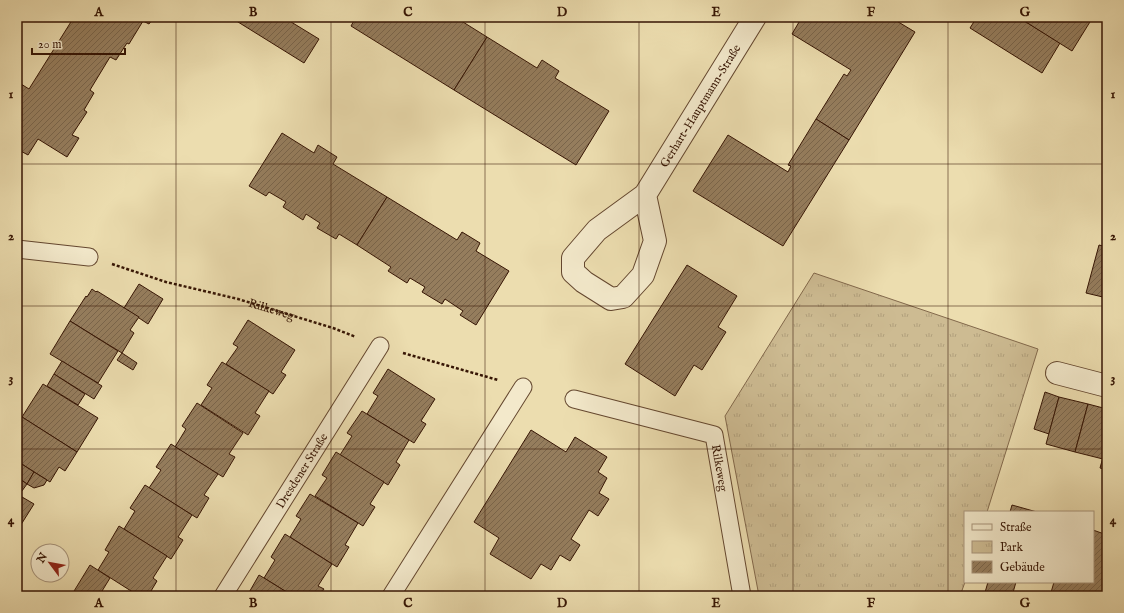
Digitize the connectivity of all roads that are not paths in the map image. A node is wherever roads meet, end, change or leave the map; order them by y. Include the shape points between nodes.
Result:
1 (755, 17) edge
2 (645, 195) junction
3 (17, 249) edge
4 (89, 257) road end
5 (380, 346) road end
6 (1057, 373) dead end
7 (1107, 386) edge
8 (523, 387) road end
9 (574, 400) dead end
10 (224, 596) edge
11 (391, 596) edge
12 (742, 596) edge

1 - 2 street, Gerhart-Hauptmann-Straße
2 - 2 street, Gerhart-Hauptmann-Straße via 597,230 573,258 573,272 584,282 611,298 623,297 643,275 654,241
3 - 4 lane
5 - 10 lane, Dresdener Straße
6 - 7 street
8 - 11 lane
9 - 12 lane, Rilkeweg via 714,435

